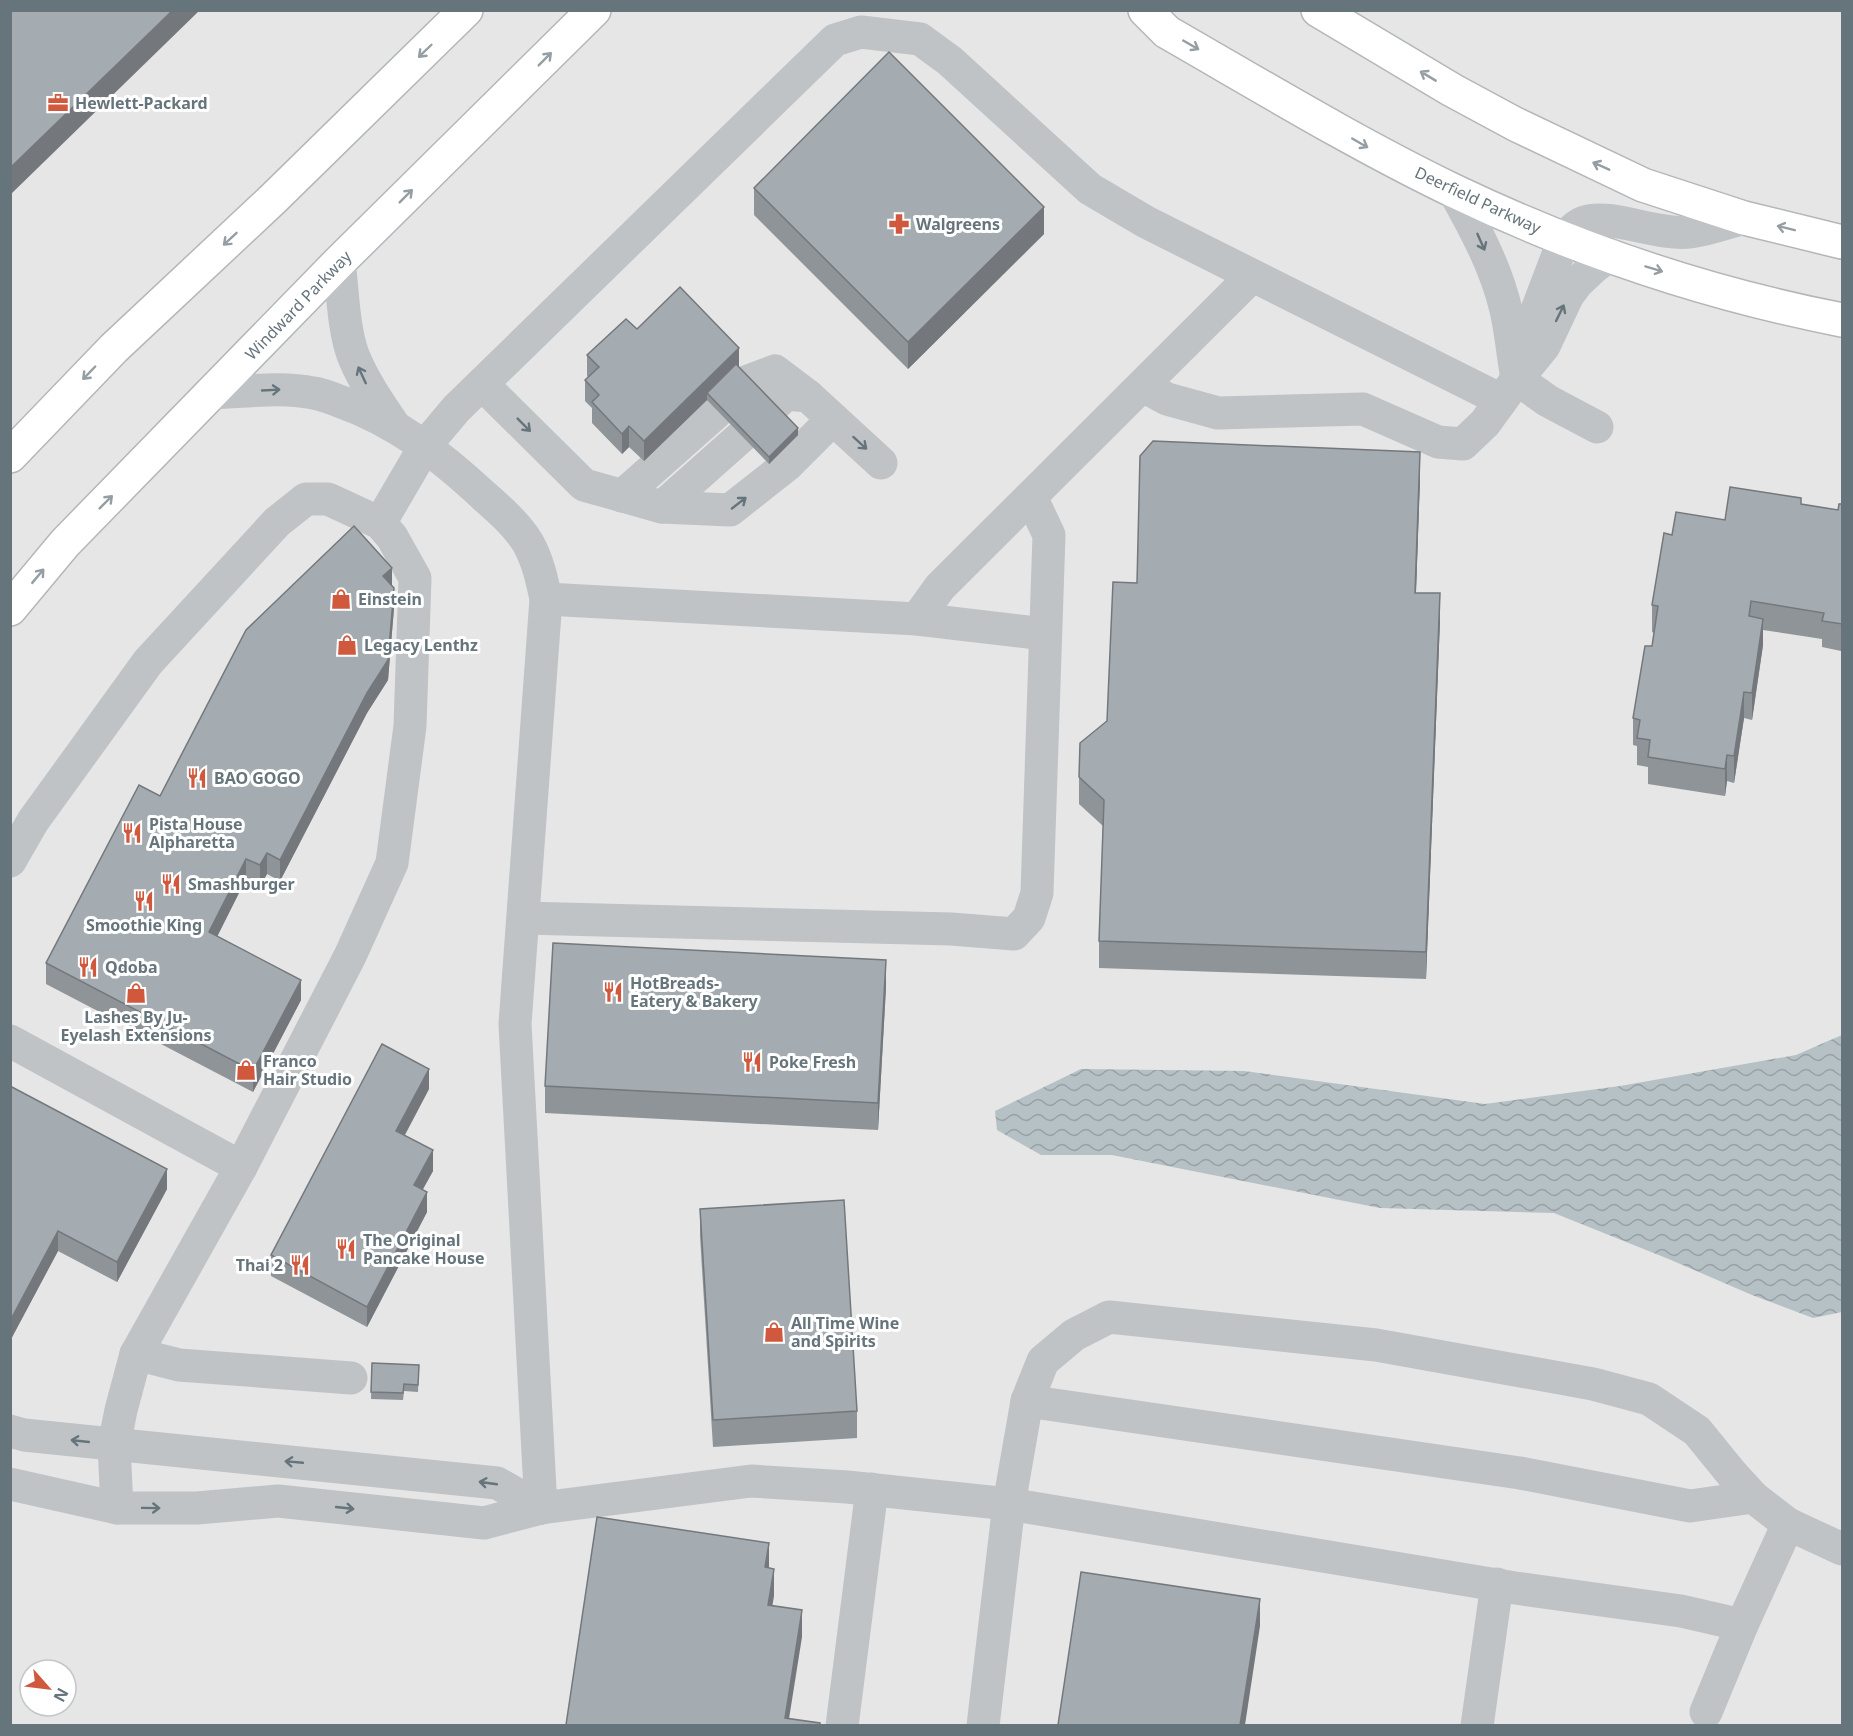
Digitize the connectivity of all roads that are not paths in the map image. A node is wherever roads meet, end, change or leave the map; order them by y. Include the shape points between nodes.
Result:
1 (466, 10) edge
2 (594, 10) edge
3 (1144, 10) edge
4 (1318, 10) edge
5 (1454, 191) junction
6 (1744, 218) junction
7 (1564, 239) junction
8 (1842, 242) edge
9 (1610, 255) junction
10 (339, 262) junction
11 (1252, 276) junction
12 (1842, 320) edge
13 (482, 384) junction
14 (1143, 386) junction
15 (1509, 390) junction
16 (213, 393) junction
17 (810, 399) junction
18 (393, 424) junction
19 (1597, 427) dead end
20 (425, 446) junction
21 (10, 456) edge
22 (881, 463) dead end
23 (1031, 496) junction
24 (641, 501) junction
25 (380, 523) junction
26 (546, 599) junction
27 (10, 609) edge
28 (917, 619) junction
29 (1045, 634) junction
30 (10, 861) edge
31 (524, 918) junction
32 (10, 1041) edge
33 (241, 1167) junction
34 (136, 1354) junction
35 (351, 1378) dead end
36 (1027, 1401) junction
37 (10, 1431) edge
38 (114, 1445) junction
39 (10, 1484) edge
40 (872, 1489) junction
41 (1753, 1497) junction
42 (1009, 1504) junction
43 (117, 1508) junction
44 (541, 1508) junction
45 (1788, 1524) junction
46 (1842, 1549) edge
47 (1497, 1584) junction
48 (1742, 1625) junction
49 (1706, 1712) dead end
50 (842, 1725) edge
51 (983, 1725) edge
52 (1477, 1725) edge

1 -> 21 main road via 114,348
10 -> 2 main road, Windward Parkway
3 -> 5 main road, Deerfield Parkway via 1177,38
6 -> 4 main road via 1643,185 1580,157 1452,90
5 - 7 main road, Deerfield Parkway
5 -> 15 lane via 1480,238 1506,310
6 - 7 lane via 1690,232 1660,232 1606,220 1587,221 1573,228
8 -> 6 main road
7 - 9 main road, Deerfield Parkway
7 - 15 lane
9 -> 12 main road, Deerfield Parkway via 1719,290
15 -> 9 lane via 1544,346 1568,295
10 - 16 main road, Windward Parkway
18 -> 10 lane via 368,388 353,354
11 - 13 lane via 1090,189 950,61 920,39 861,32 835,40
11 - 14 lane
11 - 15 lane
13 - 20 lane
13 -> 24 lane via 584,485
14 - 15 lane via 1167,399 1218,412 1363,409 1438,442 1463,444 1485,423
14 - 23 lane
15 - 19 lane via 1548,401
16 -> 18 lane via 315,393
27 -> 16 main road, Windward Parkway via 65,543
17 -> 22 lane
24 -> 17 lane via 705,498 782,420
17 - 24 lane via 775,371 746,382
18 - 20 lane
20 - 25 lane
20 - 26 lane via 508,518 527,542 540,568
23 - 28 lane via 940,587
23 - 29 lane via 1049,535
25 - 30 lane via 328,499 306,499 277,522 148,662 33,821
25 - 33 lane via 415,578 410,726 392,863 350,956
26 - 28 lane
26 - 31 lane
28 - 29 lane
29 - 31 lane via 1037,893 1029,918 1014,934
31 - 44 lane via 515,1024
32 - 33 lane
33 - 34 lane
34 - 35 lane via 178,1365
34 - 38 lane
36 - 41 lane via 1520,1473 1690,1506
36 - 41 lane via 1043,1361 1074,1335 1109,1317 1376,1345 1593,1384 1649,1399 1697,1431
36 - 42 lane
38 -> 37 lane
38 - 43 lane
44 -> 38 lane via 497,1483
39 - 43 lane
40 - 42 lane
40 - 44 lane via 751,1480
40 - 50 lane
41 - 45 lane
42 - 47 lane
42 - 51 lane
43 -> 44 lane via 196,1509 278,1501 484,1522
45 - 46 lane
45 - 48 lane
47 - 48 lane via 1681,1611
47 - 52 lane
48 - 49 lane

